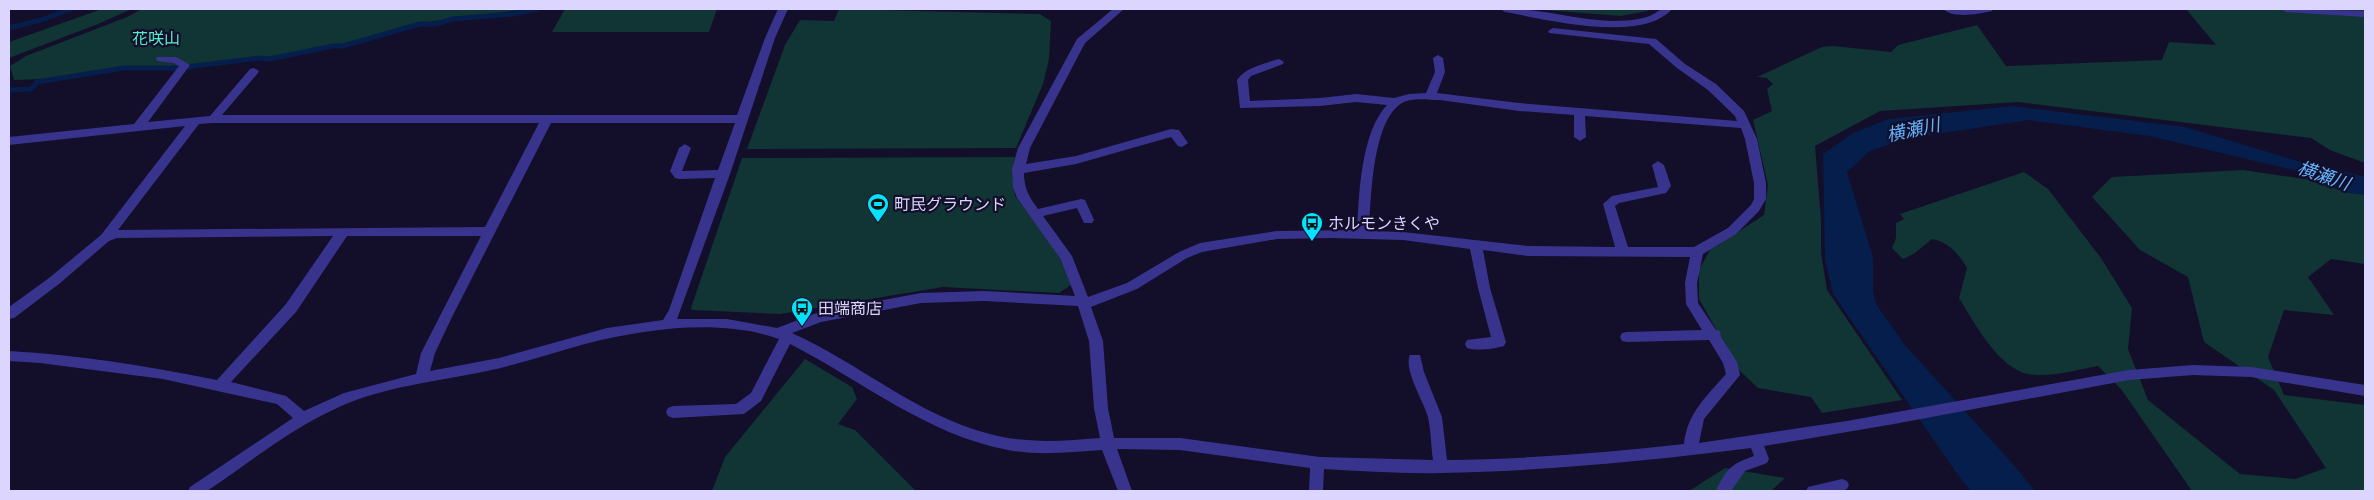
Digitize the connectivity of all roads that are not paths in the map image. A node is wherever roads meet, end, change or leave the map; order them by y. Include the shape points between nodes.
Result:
1 (784, 9) edge
2 (1119, 9) edge
3 (1505, 9) edge
4 (1667, 9) edge
5 (1948, 9) edge
6 (1988, 9) edge
7 (2286, 9) edge
8 (2365, 14) edge
9 (1553, 31) dead end
10 (1438, 58) dead end
11 (161, 59) dead end
12 (1279, 62) dead end
13 (254, 71) dead end
14 (1430, 97) junction
15 (1395, 102) junction
16 (1579, 111) junction
17 (213, 119) junction
18 (547, 119) junction
19 (742, 119) junction
20 (195, 121) junction
21 (1746, 125) junction
22 (138, 127) junction
23 (1580, 137) dead end
24 (9, 141) edge
25 (1182, 143) dead end
26 (685, 148) dead end
27 (1658, 165) dead end
28 (1018, 170) junction
29 (724, 174) junction
30 (1034, 214) junction
31 (1088, 220) dead end
32 (490, 231) junction
33 (344, 232) junction
34 (1363, 234) junction
35 (105, 238) junction
36 (1476, 245) junction
37 (1623, 251) junction
38 (1696, 252) junction
39 (1083, 301) junction
40 (9, 314) edge
41 (667, 324) junction
42 (782, 335) junction
43 (1714, 335) junction
44 (1627, 337) dead end
45 (1472, 344) dead end
46 (9, 356) edge
47 (1414, 359) dead end
48 (422, 379) junction
49 (218, 386) junction
50 (2365, 391) edge
51 (673, 412) dead end
52 (302, 419) junction
53 (1754, 441) junction
54 (1110, 443) junction
55 (1691, 449) junction
56 (1317, 463) junction
57 (1441, 467) junction
58 (1842, 485) dead end
59 (195, 491) edge
60 (1125, 491) edge
61 (1316, 491) edge
62 (1723, 491) edge
63 (1813, 491) edge

1 - 19 street via 770,38
2 - 28 street via 1081,41 1024,148
3 - 4 street via 1618,25 1647,22
5 - 6 street via 1969,12
7 - 8 street
9 - 21 street via 1652,41 1680,66 1712,87 1740,114
10 - 14 street via 1440,72
11 - 22 street via 176,60 185,65
12 - 15 street via 1246,74 1242,80 1244,105 1356,98
13 - 17 street
14 - 15 street
14 - 16 street
15 - 34 street via 1374,137 1365,192
16 - 21 street
16 - 23 street
17 - 18 street
17 - 20 street
18 - 19 street
18 - 32 street
19 - 29 street
20 - 22 street
20 - 35 street
21 - 38 street via 1756,159 1760,199 1732,231
22 - 24 street
25 - 28 street via 1172,133 1062,165
26 - 29 street via 676,171 679,175
27 - 37 street via 1666,186 1662,190 1616,199 1609,204
28 - 30 street via 1019,187
29 - 41 street via 675,310
30 - 31 street via 1081,203
30 - 39 street via 1066,256
32 - 33 street
32 - 48 street via 428,354
33 - 35 street via 126,234
33 - 49 street via 291,308
34 - 36 street via 1436,238
34 - 39 street via 1276,235 1200,248 1115,294 1091,302
35 - 40 street
36 - 37 street via 1528,251
36 - 45 street via 1499,342
37 - 38 street
38 - 43 street via 1691,283 1692,304
39 - 42 street via 984,296 921,298 819,317
39 - 54 street via 1096,340 1101,408
41 - 42 street via 752,327
41 - 48 street via 602,335 493,365
42 - 51 street via 756,397 739,410
42 - 54 street via 852,371 932,419 962,431 1017,446
43 - 44 street
43 - 55 street via 1730,362 1733,375 1696,418
46 - 49 street via 164,374
47 - 57 street via 1435,417
48 - 52 street via 352,396
49 - 52 street via 280,400
50 - 53 street via 2251,372 2193,370 2129,375
52 - 59 street
53 - 55 street
53 - 62 street via 1762,459 1740,467
54 - 56 street via 1157,442
54 - 60 street
55 - 57 street
56 - 57 street
56 - 61 street
58 - 63 street

